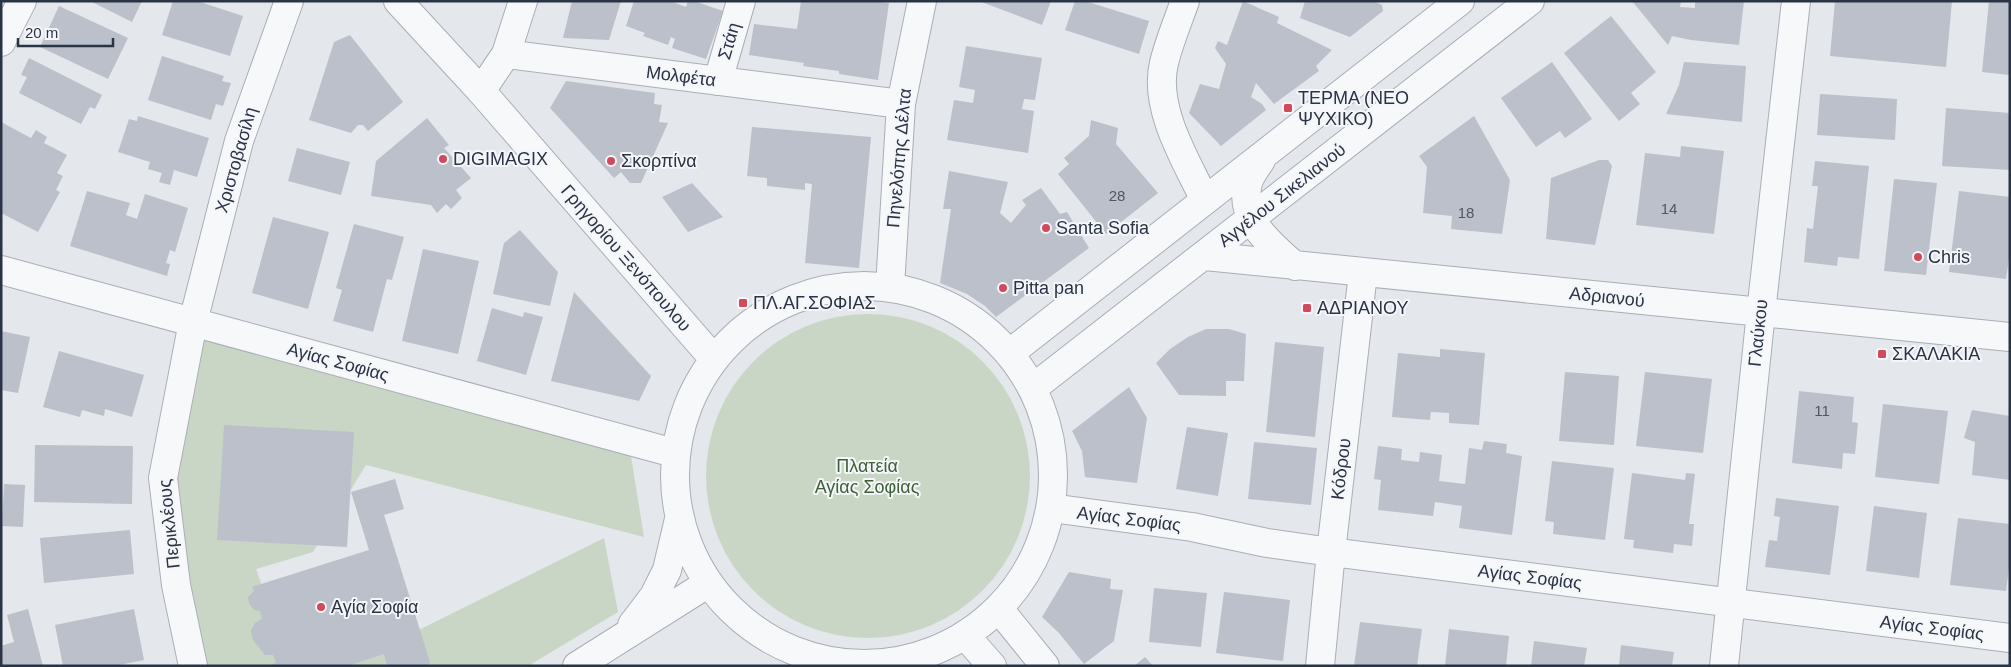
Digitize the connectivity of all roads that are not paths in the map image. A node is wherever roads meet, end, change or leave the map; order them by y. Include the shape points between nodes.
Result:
1 (22, 1) edge
2 (289, 1) edge
3 (398, 1) edge
4 (523, 1) edge
5 (740, 1) edge
6 (922, 1) edge
7 (1185, 1) edge
8 (1460, 1) edge
9 (1530, 1) edge
10 (1796, 1) edge
11 (1, 42) edge
12 (506, 54) junction
13 (718, 81) junction
14 (481, 91) junction
15 (901, 104) junction
16 (1265, 153) junction
17 (1205, 200) junction
18 (1250, 219) junction
19 (1205, 256) junction
20 (1295, 266) junction
21 (1, 270) edge
22 (1364, 272) junction
23 (890, 287) junction
24 (1760, 312) junction
25 (193, 322) junction
26 (2010, 337) edge
27 (1010, 353) junction
28 (714, 358) junction
29 (1033, 388) junction
30 (674, 453) junction
31 (1051, 508) junction
32 (679, 519) junction
33 (1331, 552) junction
34 (707, 584) junction
35 (1731, 602) junction
36 (1000, 609) junction
37 (965, 635) junction
38 (624, 636) junction
39 (2010, 638) edge
40 (828, 664) edge
41 (193, 666) edge
42 (577, 666) edge
43 (992, 666) edge
44 (1045, 666) edge
45 (1320, 666) edge
46 (1724, 666) edge

1 - 11 street
2 - 25 street, Χριστοβασίλη via 239,142
3 - 14 street, Γρηγορίου Ξενόπουλου
4 - 12 street
5 - 13 street, Στάη
6 - 15 street, Πηνελόπης Δέλτα
7 - 17 street via 1164,64 1162,87 1174,136
8 - 16 street
9 - 18 street, Αγγέλου Σικελιανού
10 - 24 street, Γλαύκου
12 - 13 street, Μολφέτα
12 - 14 street
13 - 15 street, Μολφέτα
14 - 28 street, Γρηγορίου Ξενόπουλου
15 - 23 street, Πηνελόπης Δέλτα
16 - 17 street
16 - 18 street via 1248,182 1246,196
17 - 27 street
18 - 19 street, Αγγέλου Σικελιανού
18 - 20 street via 1268,242
19 - 20 street, Αδριανού
19 - 29 street, Αγγέλου Σικελιανού
20 - 22 street, Αδριανού
21 - 25 street, Αγίας Σοφίας
22 - 24 street, Αδριανού
22 - 33 street, Κόδρου
23 - 27 street via 935,299 976,322
23 - 28 street via 840,286 792,299 749,323
24 - 26 street, Αδριανού
24 - 35 street, Γλαύκου
25 - 30 street, Αγίας Σοφίας
25 - 41 street, Περικλέους via 163,478 176,586
27 - 29 street
28 - 30 street via 687,403
29 - 31 street via 1052,446
30 - 32 street via 674,500
31 - 33 street, Αγίας Σοφίας via 1192,527
31 - 36 street via 1036,555
32 - 34 street
32 - 38 street via 668,570 654,596
33 - 35 street, Αγίας Σοφίας
33 - 45 street, Κόδρου
34 - 38 street
34 - 40 street via 740,621 781,647
35 - 39 street, Αγίας Σοφίας
35 - 46 street, Γλαύκου
36 - 37 street
36 - 44 street
37 - 40 street via 928,654 878,664
37 - 43 street
38 - 42 street

